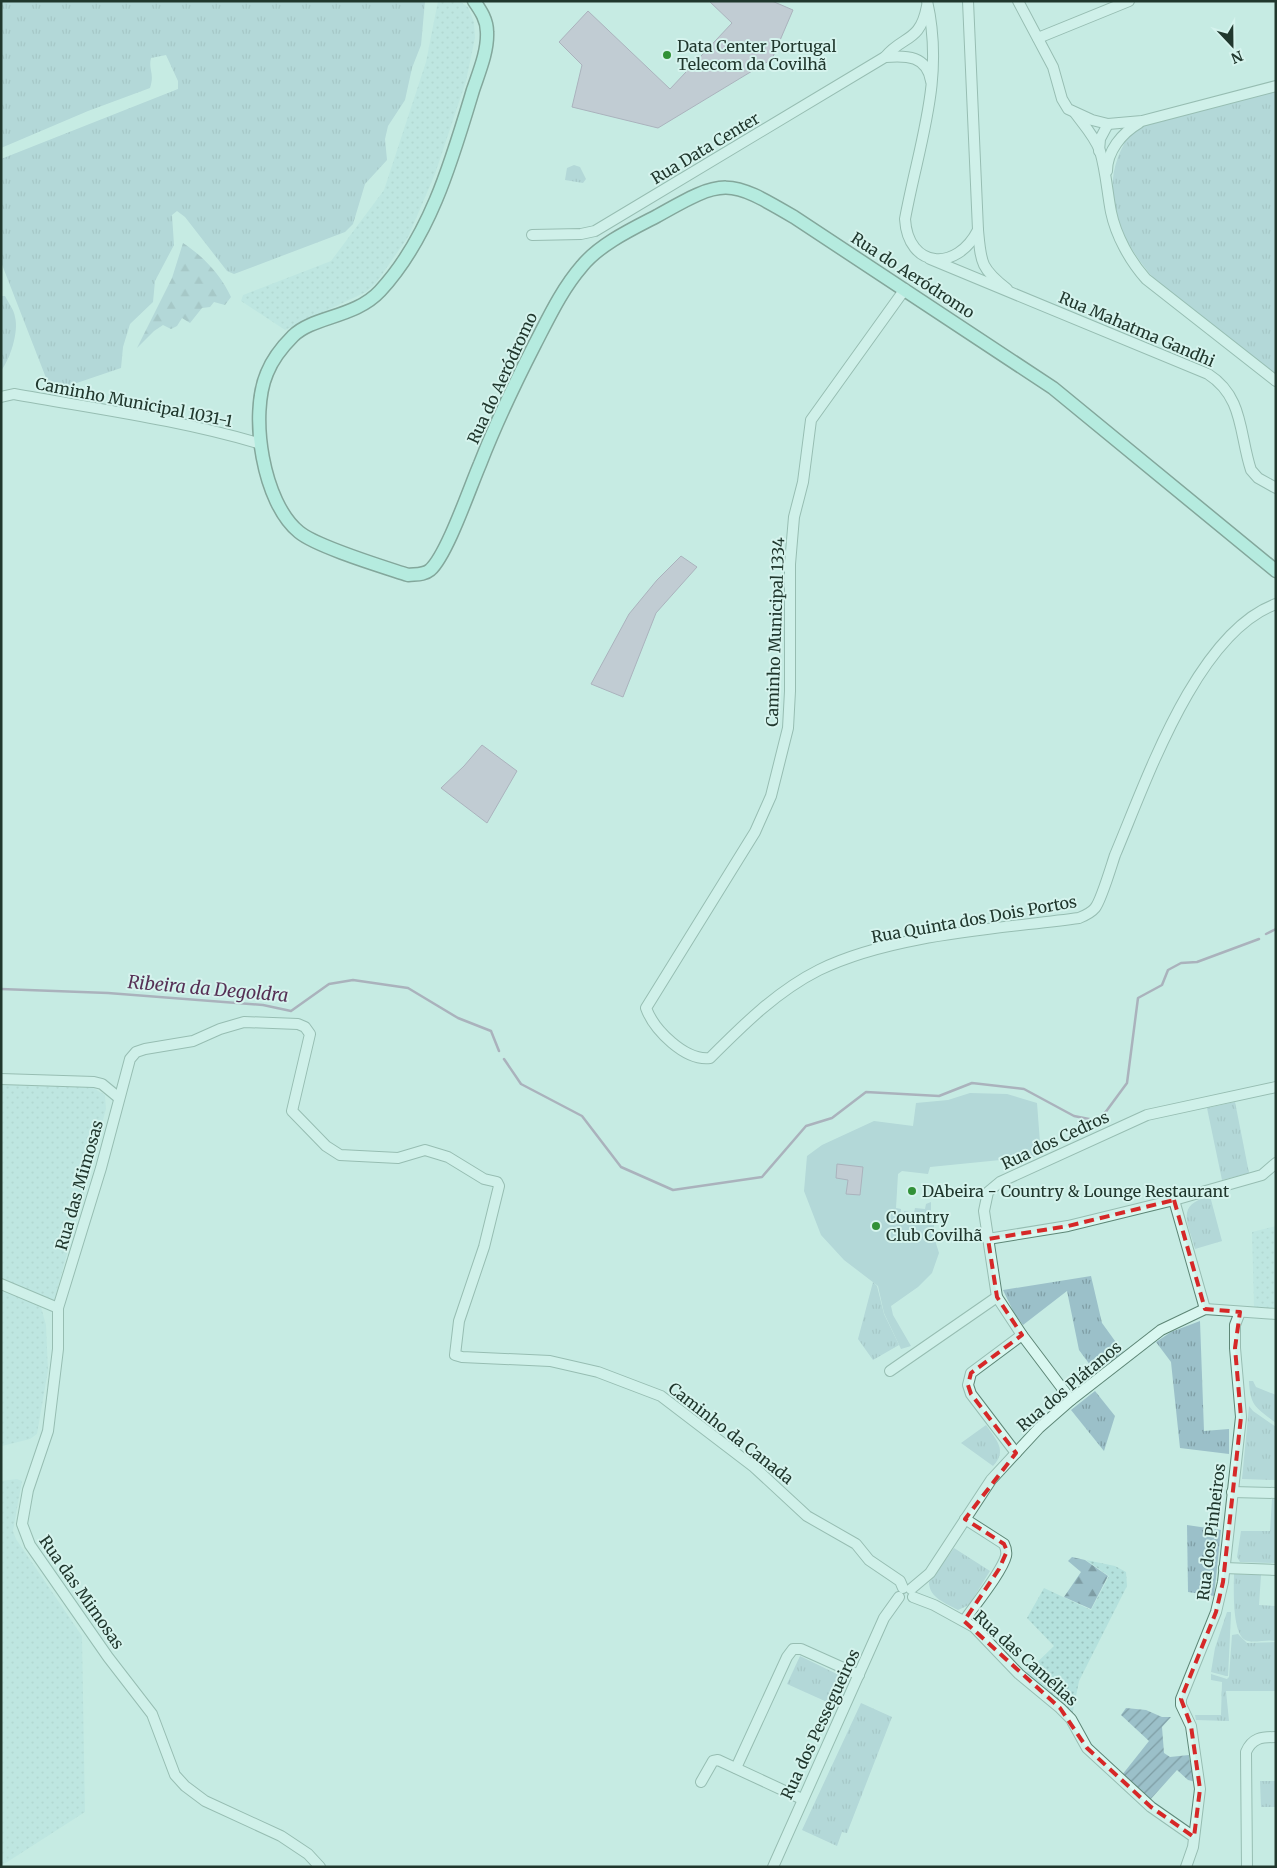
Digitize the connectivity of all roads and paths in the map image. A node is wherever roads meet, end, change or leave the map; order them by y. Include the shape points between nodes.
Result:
1 (474, 1) edge
2 (968, 1) edge
3 (1018, 1) edge
4 (1129, 1) edge
5 (927, 2) edge
6 (1038, 38) junction
7 (885, 57) junction
8 (1276, 86) edge
9 (933, 90) junction
10 (1075, 113) junction
11 (1142, 121) junction
12 (1108, 124) junction
13 (1099, 150) junction
14 (1112, 151) junction
15 (1107, 178) junction
16 (978, 230) junction
17 (532, 235) dead end
18 (927, 258) junction
19 (905, 289) junction
20 (1010, 291) junction
21 (1276, 381) edge
22 (1, 397) edge
23 (262, 444) junction
24 (1276, 488) edge
25 (1276, 571) edge
26 (1276, 604) edge
27 (707, 1058) joint
28 (1, 1079) edge
29 (1275, 1091) edge
30 (119, 1098) junction
31 (1276, 1163) edge
32 (1174, 1200) junction
33 (988, 1239) junction
34 (1, 1284) edge
35 (997, 1297) junction
36 (58, 1308) junction
37 (1205, 1309) junction
38 (1240, 1312) junction
39 (1276, 1314) edge
40 (1022, 1335) junction
41 (890, 1372) dead end
42 (1071, 1400) junction
43 (1016, 1453) junction
44 (1232, 1492) junction
45 (1276, 1494) edge
46 (965, 1519) junction
47 (1224, 1568) junction
48 (1276, 1570) edge
49 (907, 1593) junction
50 (964, 1621) junction
51 (859, 1675) junction
52 (1276, 1737) edge
53 (736, 1768) junction
54 (701, 1782) dead end
55 (802, 1799) junction
56 (1194, 1837) junction
57 (320, 1867) edge
58 (773, 1867) edge
59 (1186, 1867) edge
60 (1247, 1867) edge

1 - 23 main road, Rua do Aeródromo via 488,30 485,49 462,126 428,217 395,272 370,300 359,308 296,334 276,355 267,374 261,400
2 - 16 street, Rua Mahatma Gandhi
3 - 6 street
4 - 6 street
5 - 7 street, Rua Data Center via 925,17 917,31
5 - 9 street, Rua Mahatma Gandhi via 934,29
6 - 10 street via 1053,67 1062,98 1068,109
7 - 9 street via 904,55 918,59 930,72
7 - 17 street, Rua Data Center via 595,231
8 - 11 street
9 - 18 street, Rua Mahatma Gandhi via 905,219 906,233 912,245
10 - 12 street
10 - 13 street
11 - 12 street
11 - 14 street via 1124,134
12 - 13 street via 1100,139
12 - 14 street via 1113,139
13 - 15 street
14 - 15 street via 1107,164
15 - 21 street via 1111,213 1135,266 1153,284
16 - 18 street via 962,253 945,258
16 - 20 street, Rua Mahatma Gandhi via 980,258 985,269
18 - 20 street, Rua Mahatma Gandhi
19 - 23 main road, Rua do Aeródromo via 794,217 757,195 733,186 702,191 639,225 583,264 564,289 512,388 448,540 430,570 421,574 408,575 387,568 301,534 279,510
19 - 25 main road, Rua do Aeródromo via 1053,388
19 - 27 street, Caminho Municipal 1334 via 811,420 803,482 794,517 790,564 788,728 771,796 755,832 646,1008 658,1030 670,1042
20 - 24 street, Rua Mahatma Gandhi via 1208,374 1219,382 1236,407 1251,470
22 - 23 street, Caminho Municipal 1031-1 via 14,394 198,426
26 - 27 street, Rua Quinta dos Dois Portos via 1260,609 1227,638 1182,702 1096,907 1089,913 1079,918 885,947 848,958 788,989
28 - 30 street via 94,1082 102,1084
29 - 33 street, Rua dos Cedros via 1147,1115 1000,1182 991,1188 986,1198 984,1211
30 - 36 street, Rua das Mimosas
30 - 49 street, Caminho da Canada via 130,1059 136,1052 193,1041 244,1022 298,1024 306,1028 310,1034 292,1112 326,1146 344,1156 398,1158 425,1150 448,1157 499,1186 484,1247 459,1321 455,1355 550,1362 616,1378 662,1396 754,1467 807,1516 856,1544 869,1560 900,1580
31 - 32 street via 1262,1175
32 - 33 street via 1068,1226
32 - 37 street
33 - 35 street, Rua dos Cedros
34 - 36 street
35 - 40 street, Rua dos Cedros
35 - 41 street
36 - 57 street, Rua das Mimosas via 58,1349 48,1431 28,1490 22,1524 25,1536 108,1657 152,1714 175,1775 205,1801 281,1836 308,1854
37 - 38 street
37 - 42 street, Rua dos Plátanos via 1161,1330
38 - 39 street
38 - 44 street, Rua dos Pinheiros via 1235,1325 1235,1348 1241,1417
40 - 42 street, Rua dos Cedros
40 - 43 street via 971,1373 968,1385 971,1394
42 - 43 street, Rua dos Plátanos
43 - 46 street, Rua dos Plátanos
44 - 45 street
44 - 47 street, Rua dos Pinheiros
46 - 49 street, Rua dos Plátanos via 930,1572
46 - 50 street via 1004,1544 1007,1551 1006,1558
47 - 48 street
47 - 56 street, Rua dos Pinheiros via 1216,1612 1181,1699 1191,1726 1200,1789
49 - 50 street, Rua das Camélias
49 - 51 street, Rua dos Pessegueiros via 884,1618
50 - 56 street, Rua das Camélias via 974,1626 1019,1674 1071,1719 1087,1748 1151,1807
51 - 53 street via 801,1649 793,1649
51 - 55 street, Rua dos Pessegueiros
52 - 60 street via 1254,1740 1246,1752
53 - 54 street via 713,1761
53 - 55 street
55 - 58 street, Rua dos Pessegueiros
56 - 59 street, Rua dos Pinheiros

